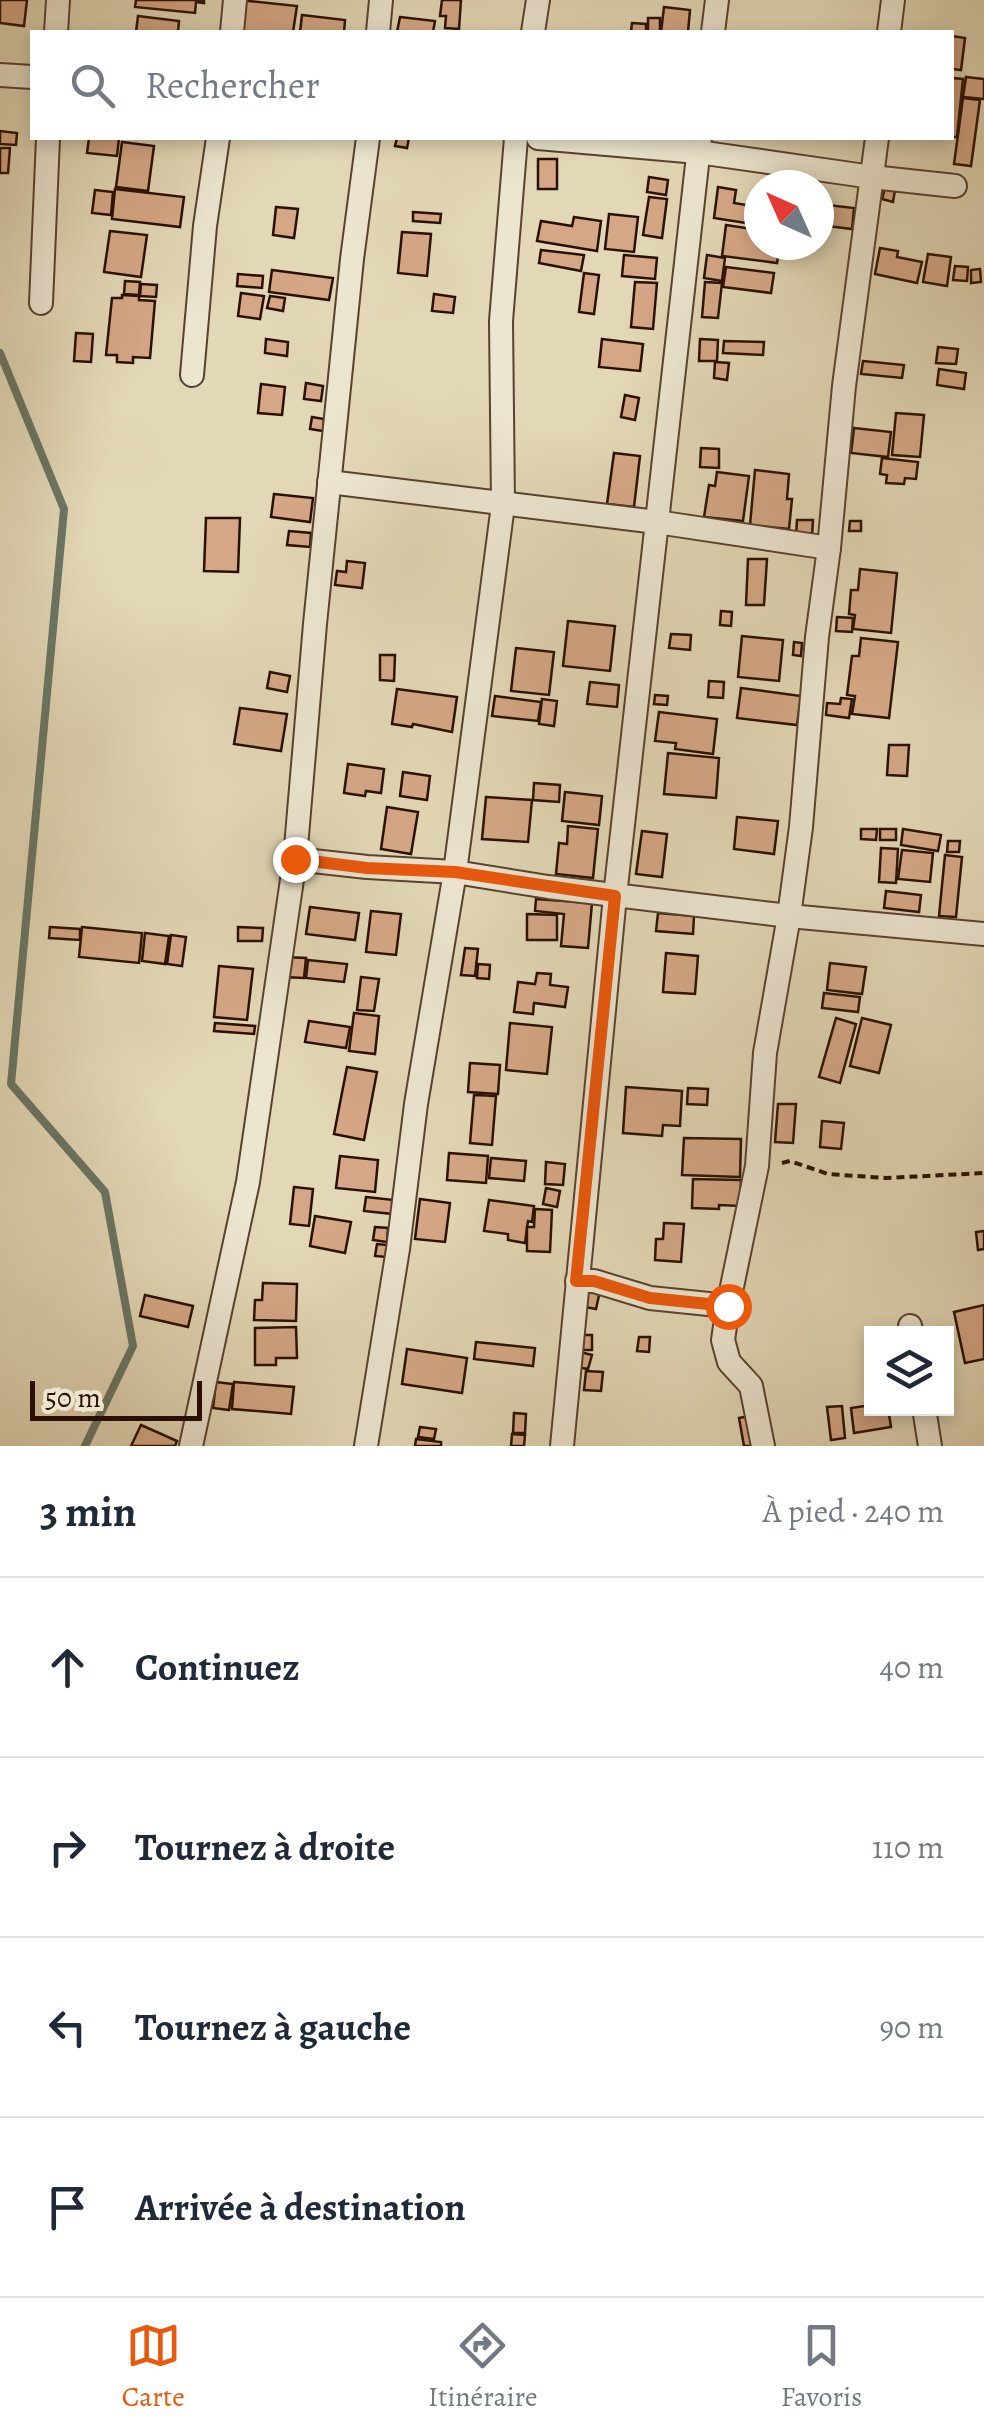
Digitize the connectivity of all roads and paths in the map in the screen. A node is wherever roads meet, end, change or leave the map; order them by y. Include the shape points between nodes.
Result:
1 (58, 0) edge
2 (236, 0) edge
3 (381, 0) edge
4 (538, 0) edge
5 (717, 0) edge
6 (893, 0) edge
7 (56, 30) edge
8 (232, 30) edge
9 (378, 30) edge
10 (533, 30) edge
11 (713, 30) edge
12 (889, 30) edge
13 (0, 75) edge
14 (30, 78) edge
15 (48, 140) edge
16 (218, 140) edge
17 (368, 140) edge
18 (516, 140) edge
19 (584, 140) edge
20 (877, 140) edge
21 (699, 145) edge
22 (872, 177) junction
23 (954, 186) dead end
24 (40, 303) dead end
25 (192, 375) dead end
26 (330, 482) junction
27 (503, 505) junction
28 (657, 522) junction
29 (829, 548) junction
30 (295, 859) junction
31 (455, 872) junction
32 (615, 896) junction
33 (789, 916) junction
34 (984, 934) edge
35 (757, 1166) junction
36 (984, 1173) edge
37 (576, 1281) junction
38 (728, 1306) junction
39 (925, 1416) edge
40 (191, 1446) edge
41 (366, 1446) edge
42 (562, 1446) edge
43 (763, 1446) edge
44 (930, 1446) edge

1 - 7 street
2 - 8 street
3 - 9 street
4 - 10 street
5 - 11 street
6 - 12 street
13 - 14 street
15 - 24 street
16 - 25 street
17 - 26 street
18 - 27 street via 501,322
19 - 21 street
20 - 22 street
21 - 22 street
21 - 28 street
22 - 23 street
22 - 29 street
26 - 27 street
26 - 30 street
27 - 28 street
27 - 31 street
28 - 29 street
28 - 32 street
29 - 33 street
30 - 31 street
30 - 40 street via 248,1182
31 - 32 street
31 - 41 street
32 - 33 street
32 - 37 street
33 - 34 street
33 - 35 street via 765,1054
35 - 36 path via 790,1162 828,1174 886,1178
35 - 38 street
37 - 38 street
37 - 42 street
38 - 43 street via 723,1340 729,1362 750,1386
39 - 44 street

